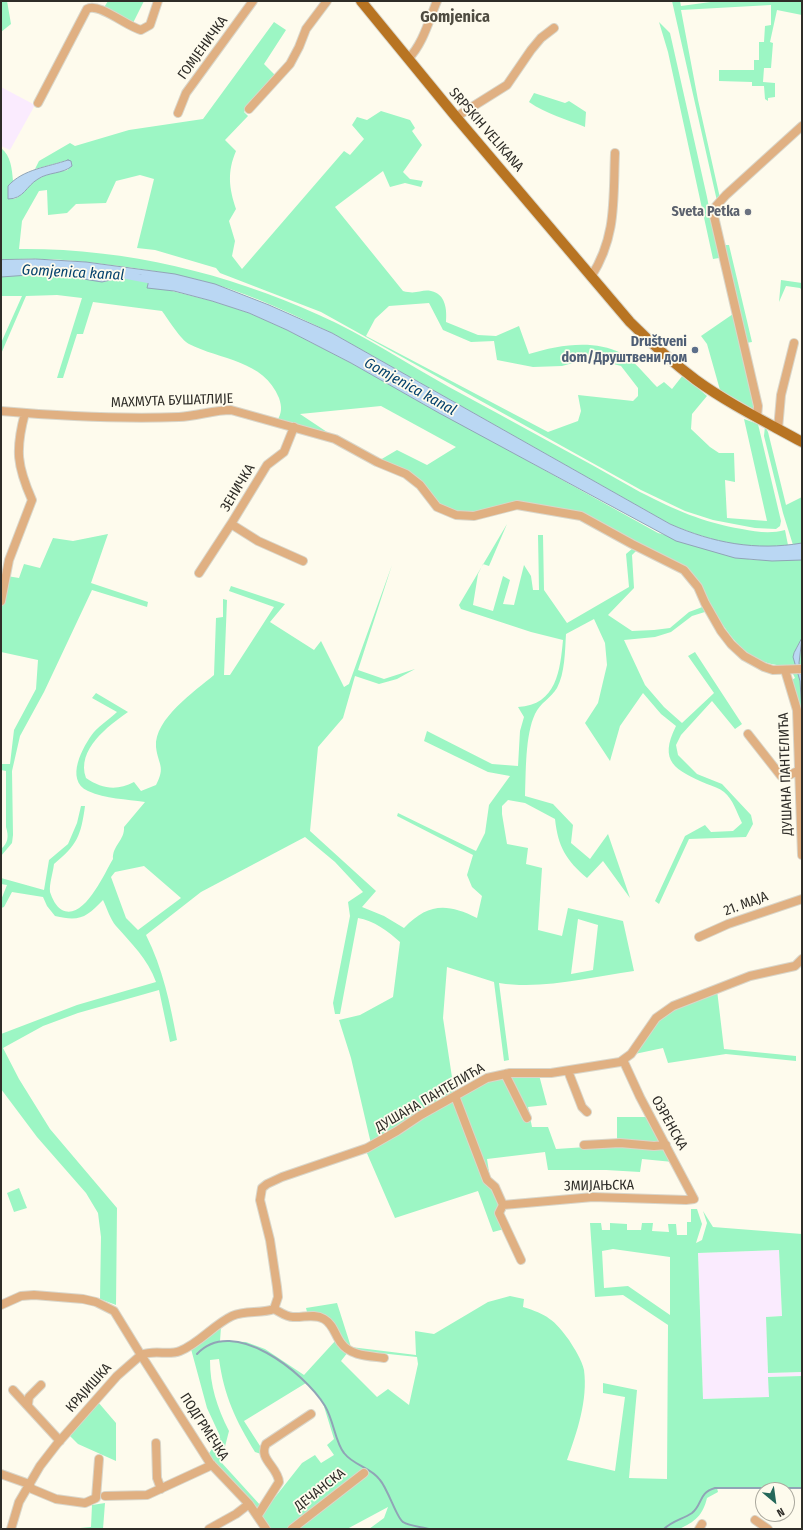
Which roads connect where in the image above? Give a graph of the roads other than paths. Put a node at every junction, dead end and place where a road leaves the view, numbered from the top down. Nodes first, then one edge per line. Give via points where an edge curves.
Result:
1 (158, 1) edge
2 (253, 1) edge
3 (327, 1) edge
4 (361, 1) edge
5 (437, 1) edge
6 (554, 28) dead end
7 (408, 59) junction
8 (38, 103) dead end
9 (249, 109) dead end
10 (178, 113) dead end
11 (456, 117) junction
12 (802, 126) edge
13 (615, 154) dead end
14 (591, 277) junction
15 (794, 342) dead end
16 (1, 411) edge
17 (25, 413) junction
18 (757, 417) junction
19 (294, 427) junction
20 (778, 429) junction
21 (802, 442) edge
22 (232, 524) junction
23 (303, 561) dead end
24 (199, 572) dead end
25 (1, 601) edge
26 (802, 669) edge
27 (788, 670) junction
28 (748, 734) dead end
29 (798, 772) junction
30 (802, 855) edge
31 (802, 898) edge
32 (699, 937) dead end
33 (802, 959) edge
34 (623, 1060) junction
35 (568, 1070) junction
36 (505, 1074) junction
37 (454, 1096) junction
38 (587, 1112) dead end
39 (528, 1118) dead end
40 (666, 1144) junction
41 (584, 1145) dead end
42 (694, 1199) joint
43 (504, 1205) junction
44 (520, 1260) dead end
45 (1, 1305) edge
46 (274, 1309) junction
47 (141, 1355) junction
48 (384, 1358) dead end
49 (41, 1385) dead end
50 (13, 1390) dead end
51 (28, 1404) junction
52 (312, 1414) dead end
53 (60, 1441) junction
54 (156, 1443) dead end
55 (99, 1459) dead end
56 (212, 1465) junction
57 (364, 1473) dead end
58 (1, 1474) edge
59 (29, 1484) junction
60 (161, 1488) junction
61 (105, 1496) dead end
62 (249, 1504) junction
63 (258, 1515) junction
64 (758, 1522) edge
65 (11, 1529) edge
66 (209, 1529) edge
67 (266, 1529) edge
68 (292, 1529) edge
69 (768, 1529) edge

1 - 8 street via 150,25 141,30 97,8 87,10
2 - 10 street, ГОМЈЕНИЧКА via 186,93
3 - 9 street via 306,29 290,64
4 - 7 main road, SRPSKIH VELIKANA
5 - 7 street via 421,41
6 - 11 street via 531,50 507,85
7 - 11 main road, SRPSKIH VELIKANA
11 - 14 main road, SRPSKIH VELIKANA
12 - 18 street via 726,194 713,212 758,406
13 - 14 street via 613,211 609,239 602,260
14 - 18 main road, SRPSKIH VELIKANA via 630,322 668,358 698,381
15 - 20 street via 781,395
16 - 17 street, МАХМУТА БУШАТЛИЈЕ
17 - 19 street, МАХМУТА БУШАТЛИЈЕ via 180,417 231,410
17 - 25 street via 18,452 20,469 32,500 9,560
18 - 20 main road, SRPSKIH VELIKANA
19 - 22 street, ЗЕНИЧКА via 284,452 267,465
19 - 27 street, МАХМУТА БУШАТЛИЈЕ via 335,439 377,462 406,474 420,485 437,507 456,515 474,516 516,505 571,513 589,519 684,570 698,587 713,617 731,644 756,664 773,670
20 - 21 main road, SRPSKIH VELIKANA
22 - 23 street, ЗЕНИЧКА via 258,541
22 - 24 street, ЗЕНИЧКА
26 - 27 street, МАХМУТА БУШАТЛИЈЕ
27 - 29 street, ДУШАНА ПАНТЕЛИЋА via 798,710
28 - 29 street via 781,776
29 - 30 street, ДУШАНА ПАНТЕЛИЋА
31 - 32 street, 21. МАЈА
33 - 34 street via 796,966 750,976 673,1006 656,1018 631,1054
34 - 35 street, ДУШАНА ПАНТЕЛИЋА
34 - 40 street, ОЗРЕНСКА
35 - 36 street, ДУШАНА ПАНТЕЛИЋА
35 - 38 street via 582,1107
36 - 37 street, ДУШАНА ПАНТЕЛИЋА via 487,1078
36 - 39 street
37 - 43 street via 487,1180 495,1186
37 - 46 street, ДУШАНА ПАНТЕЛИЋА via 367,1148 282,1177 262,1188 260,1200 270,1240 278,1297
40 - 41 street
40 - 42 street, ОЗРЕНСКА
42 - 43 street, ЗМИЈАЊСКА via 593,1197
43 - 44 street via 499,1213
45 - 47 street via 21,1296 34,1295 96,1302 114,1311
46 - 47 street via 264,1313 252,1312 222,1321 198,1342 180,1351 151,1351
46 - 48 street via 292,1318 323,1318 347,1349 357,1354
47 - 53 street, КРАЈИШКА via 117,1376
47 - 56 street, ПОДГРМЕЧКА
49 - 51 street via 29,1397
50 - 51 street
51 - 53 street
52 - 63 street via 266,1444 264,1457 279,1476 279,1482
53 - 59 street, КРАЈИШКА
54 - 60 street via 157,1478
55 - 59 street via 96,1498 85,1503 56,1499 32,1489
56 - 60 street
56 - 62 street, ПОДГРМЕЧКА
57 - 68 street, ДЕЧАНСКА
58 - 59 street
59 - 65 street, КРАЈИШКА via 19,1502
60 - 61 street via 147,1495
62 - 63 street, ПОДГРМЕЧКА
62 - 66 street
63 - 67 street, ПОДГРМЕЧКА
64 - 69 street

